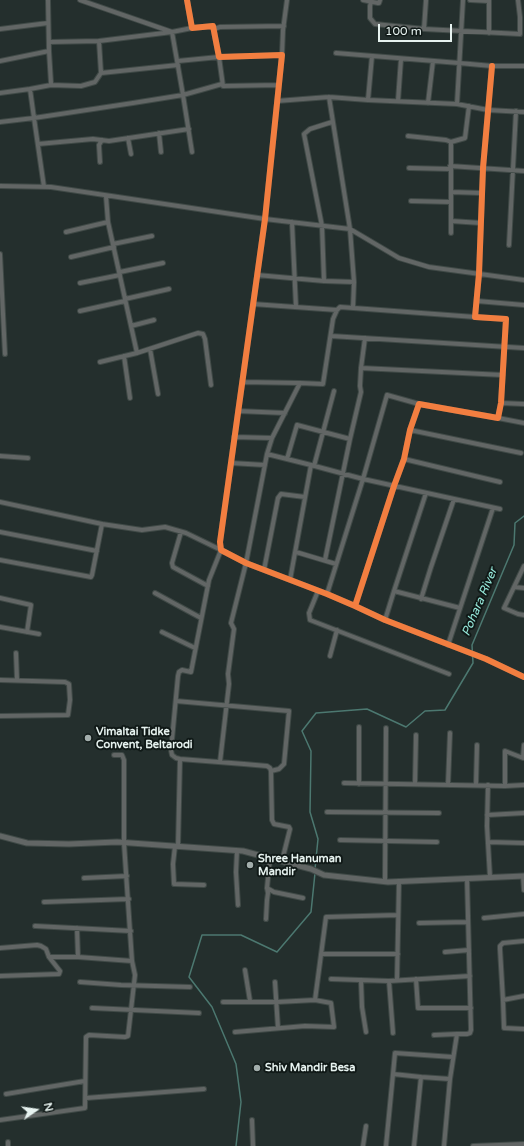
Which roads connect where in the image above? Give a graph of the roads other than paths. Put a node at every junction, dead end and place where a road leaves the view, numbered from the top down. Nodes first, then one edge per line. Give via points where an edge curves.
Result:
1 (48, 0) edge
2 (80, 0) edge
3 (187, 0) edge
4 (287, 0) edge
5 (363, 0) edge
6 (380, 0) edge
7 (426, 0) edge
8 (463, 0) edge
9 (470, 0) edge
10 (489, 0) edge
11 (518, 0) edge
12 (371, 2) junction
13 (48, 23) junction
14 (284, 26) junction
15 (192, 28) junction
16 (0, 29) edge
17 (214, 29) junction
18 (424, 29) junction
19 (461, 31) junction
20 (172, 32) junction
21 (489, 33) junction
22 (522, 35) edge
23 (99, 41) junction
24 (49, 42) junction
25 (49, 51) junction
26 (336, 53) dead end
27 (282, 55) junction
28 (372, 56) junction
29 (219, 57) junction
30 (401, 59) junction
31 (0, 61) edge
32 (433, 61) junction
33 (178, 63) junction
34 (459, 63) junction
35 (492, 66) junction
36 (524, 66) edge
37 (101, 73) junction
38 (222, 83) junction
39 (51, 85) junction
40 (279, 85) junction
41 (30, 89) junction
42 (0, 93) edge
43 (183, 95) junction
44 (329, 97) junction
45 (368, 100) junction
46 (277, 101) junction
47 (398, 101) junction
48 (428, 103) junction
49 (457, 104) junction
50 (469, 106) junction
51 (488, 110) junction
52 (516, 111) junction
53 (524, 112) edge
54 (34, 118) junction
55 (0, 122) edge
56 (332, 122) junction
57 (189, 129) junction
58 (159, 133) junction
59 (408, 136) dead end
60 (128, 138) junction
61 (102, 140) junction
62 (451, 142) junction
63 (38, 144) junction
64 (161, 152) dead end
65 (192, 152) dead end
66 (131, 154) dead end
67 (100, 162) dead end
68 (450, 167) junction
69 (409, 168) dead end
70 (483, 168) junction
71 (512, 170) junction
72 (524, 171) edge
73 (0, 186) edge
74 (44, 187) junction
75 (451, 192) junction
76 (482, 193) junction
77 (106, 196) junction
78 (411, 201) dead end
79 (451, 202) junction
80 (265, 219) junction
81 (451, 221) junction
82 (108, 222) junction
83 (292, 222) junction
84 (481, 223) junction
85 (322, 226) junction
86 (350, 229) junction
87 (66, 232) dead end
88 (451, 233) dead end
89 (152, 236) dead end
90 (113, 246) junction
91 (509, 246) dead end
92 (0, 254) edge
93 (71, 257) dead end
94 (163, 263) dead end
95 (0, 269) edge
96 (120, 273) junction
97 (479, 274) junction
98 (257, 275) junction
99 (294, 278) junction
100 (324, 280) junction
101 (524, 280) edge
102 (354, 282) junction
103 (80, 283) dead end
104 (169, 289) dead end
105 (1, 297) edge
106 (125, 300) junction
107 (477, 301) junction
108 (253, 304) junction
109 (524, 305) edge
110 (296, 307) junction
111 (353, 308) junction
112 (337, 310) junction
113 (80, 311) dead end
114 (475, 317) junction
115 (154, 320) dead end
116 (2, 325) edge
117 (131, 326) junction
118 (331, 336) junction
119 (365, 338) junction
120 (504, 346) junction
121 (524, 348) edge
122 (150, 349) junction
123 (137, 353) junction
124 (5, 354) dead end
125 (124, 356) junction
126 (100, 362) dead end
127 (361, 368) junction
128 (503, 375) junction
129 (242, 382) junction
130 (300, 383) junction
131 (211, 385) dead end
132 (334, 391) dead end
133 (158, 394) dead end
134 (130, 398) dead end
135 (501, 403) junction
136 (418, 404) junction
137 (524, 404) edge
138 (238, 411) junction
139 (285, 413) junction
140 (498, 418) junction
141 (524, 423) edge
142 (410, 430) junction
143 (322, 432) junction
144 (234, 438) junction
145 (272, 438) junction
146 (350, 439) junction
147 (521, 453) dead end
148 (267, 454) junction
149 (0, 456) edge
150 (28, 458) dead end
151 (286, 459) junction
152 (404, 459) junction
153 (230, 464) junction
154 (265, 465) junction
155 (313, 465) junction
156 (342, 473) junction
157 (363, 479) junction
158 (500, 482) dead end
159 (394, 486) junction
160 (426, 493) junction
161 (305, 497) junction
162 (454, 499) junction
163 (0, 502) edge
164 (493, 508) junction
165 (500, 509) dead end
166 (102, 524) junction
167 (0, 532) edge
168 (181, 532) junction
169 (221, 550) junction
170 (97, 551) junction
171 (296, 552) junction
172 (0, 560) edge
173 (325, 560) junction
174 (246, 563) junction
175 (336, 564) junction
176 (524, 566) edge
177 (264, 570) junction
178 (290, 580) junction
179 (208, 586) junction
180 (514, 587) junction
181 (524, 588) edge
182 (318, 590) junction
183 (394, 591) junction
184 (156, 593) dead end
185 (327, 594) junction
186 (0, 598) edge
187 (422, 599) junction
188 (355, 606) junction
189 (460, 608) junction
190 (524, 615) edge
191 (201, 618) junction
192 (385, 620) junction
193 (0, 627) edge
194 (337, 630) junction
195 (27, 632) junction
196 (162, 632) dead end
197 (39, 634) dead end
198 (448, 645) junction
199 (195, 648) junction
200 (16, 653) dead end
201 (330, 656) dead end
202 (449, 674) dead end
203 (524, 677) edge
204 (0, 680) edge
205 (17, 680) junction
206 (176, 701) junction
207 (226, 706) junction
208 (0, 716) edge
209 (359, 727) dead end
210 (386, 728) dead end
211 (450, 733) dead end
212 (416, 735) dead end
213 (477, 745) dead end
214 (524, 745) edge
215 (114, 755) dead end
216 (180, 759) junction
217 (220, 762) junction
218 (271, 772) junction
219 (344, 783) dead end
220 (360, 784) junction
221 (385, 784) junction
222 (415, 784) junction
223 (448, 785) junction
224 (476, 785) junction
225 (488, 785) junction
226 (524, 785) edge
227 (505, 786) junction
228 (327, 812) dead end
229 (385, 812) junction
230 (524, 812) edge
231 (439, 813) dead end
232 (487, 815) junction
233 (0, 836) edge
234 (340, 840) dead end
235 (385, 841) junction
236 (437, 842) dead end
237 (488, 842) junction
238 (124, 843) junction
239 (524, 843) edge
240 (176, 846) junction
241 (237, 851) junction
242 (270, 858) junction
243 (282, 861) junction
244 (127, 876) junction
245 (523, 876) edge
246 (490, 877) junction
247 (84, 878) dead end
248 (467, 878) junction
249 (385, 881) junction
250 (399, 881) junction
251 (204, 885) dead end
252 (267, 888) junction
253 (524, 890) edge
254 (303, 898) dead end
255 (129, 899) junction
256 (44, 902) dead end
257 (238, 906) dead end
258 (524, 914) edge
259 (398, 915) junction
260 (484, 918) dead end
261 (266, 919) dead end
262 (468, 922) junction
263 (419, 923) dead end
264 (35, 926) dead end
265 (77, 928) junction
266 (131, 931) junction
267 (524, 940) edge
268 (0, 948) edge
269 (469, 950) junction
270 (445, 952) dead end
271 (321, 954) junction
272 (398, 954) junction
273 (49, 957) junction
274 (78, 957) junction
275 (132, 961) junction
276 (245, 970) dead end
277 (0, 976) edge
278 (470, 976) junction
279 (416, 979) junction
280 (331, 980) dead end
281 (361, 980) junction
282 (388, 980) junction
283 (397, 980) junction
284 (80, 982) dead end
285 (275, 982) dead end
286 (134, 985) junction
287 (190, 987) dead end
288 (524, 996) edge
289 (316, 1000) junction
290 (504, 1000) junction
291 (250, 1001) junction
292 (223, 1002) dead end
293 (277, 1002) junction
294 (92, 1008) dead end
295 (471, 1008) junction
296 (132, 1010) junction
297 (199, 1013) dead end
298 (278, 1028) junction
299 (524, 1029) edge
300 (236, 1032) dead end
301 (366, 1032) dead end
302 (393, 1033) dead end
303 (457, 1034) junction
304 (434, 1035) dead end
305 (453, 1057) junction
306 (393, 1074) junction
307 (421, 1077) junction
308 (450, 1079) junction
309 (86, 1081) junction
310 (204, 1089) dead end
311 (6, 1094) dead end
312 (86, 1098) junction
313 (0, 1120) edge
314 (252, 1120) dead end
315 (366, 1126) dead end
316 (524, 1144) edge
317 (253, 1146) edge
318 (363, 1146) edge
319 (386, 1146) edge
320 (414, 1146) edge
321 (444, 1146) edge
322 (473, 1146) edge
323 (480, 1146) edge

1 - 13 street
2 - 20 street
3 - 15 street
4 - 14 street
5 - 12 street
6 - 12 street via 379,3
7 - 18 street
8 - 19 street
9 - 10 street
10 - 21 street
11 - 22 street
12 - 18 street via 370,18 375,24
13 - 16 street
13 - 24 street
14 - 17 street
14 - 27 street
15 - 17 street via 213,26
15 - 20 street
17 - 29 street
18 - 19 street
19 - 21 street
19 - 34 street
20 - 23 street
20 - 33 street
21 - 22 street
23 - 24 street
23 - 37 street
24 - 25 street
25 - 31 street
25 - 39 street
26 - 28 street
27 - 29 street
27 - 40 street
28 - 30 street
28 - 45 street
29 - 33 street
29 - 38 street
30 - 32 street
30 - 47 street
32 - 34 street
32 - 48 street
33 - 37 street
33 - 43 street
34 - 35 street
34 - 49 street
35 - 36 street
35 - 51 street
37 - 39 street via 95,82 81,86
38 - 40 street via 223,86
38 - 43 street
39 - 41 street
40 - 46 street
41 - 42 street
41 - 54 street
43 - 54 street
43 - 57 street
44 - 45 street
44 - 46 street
44 - 56 street
45 - 47 street
46 - 80 street
47 - 48 street
48 - 49 street
49 - 50 street
50 - 51 street
50 - 62 street via 465,138
51 - 52 street
51 - 70 street
52 - 53 street
52 - 71 street
54 - 55 street
54 - 63 street
56 - 85 street via 310,129 304,134
56 - 86 street
57 - 58 street
57 - 65 street
58 - 60 street
58 - 64 street
59 - 62 street
60 - 61 street
60 - 66 street
61 - 63 street
61 - 67 street via 99,145
62 - 68 street
63 - 74 street
68 - 69 street
68 - 70 street
68 - 75 street
70 - 71 street
70 - 76 street
71 - 72 street
71 - 91 street
73 - 74 street
74 - 77 street
75 - 76 street
75 - 79 street
76 - 84 street
77 - 80 street
77 - 82 street
78 - 79 street
79 - 81 street
80 - 83 street
80 - 98 street
81 - 84 street
81 - 88 street
82 - 87 street
82 - 90 street
83 - 85 street
83 - 99 street
84 - 97 street
85 - 86 street
85 - 100 street
86 - 97 street via 399,258 429,267
86 - 102 street
89 - 90 street
90 - 93 street
90 - 96 street
92 - 95 street
94 - 96 street
95 - 105 street
96 - 103 street
96 - 106 street
97 - 101 street
97 - 107 street
98 - 99 street
98 - 108 street
99 - 100 street
99 - 110 street
100 - 102 street
102 - 111 street
104 - 106 street
105 - 116 street
106 - 113 street
106 - 117 street
107 - 109 street
107 - 114 street
108 - 110 street
108 - 129 street
110 - 112 street
111 - 112 street
111 - 114 street
112 - 118 street
114 - 120 street via 506,319
115 - 117 street
116 - 124 street
117 - 123 street
118 - 119 street
118 - 130 street via 323,384
119 - 120 street
119 - 127 street
120 - 121 street
120 - 128 street
122 - 123 street
122 - 131 street via 198,333 203,334
122 - 133 street
123 - 125 street
125 - 126 street
125 - 134 street
127 - 128 street
127 - 146 street via 361,392
128 - 135 street
129 - 130 street
129 - 138 street
130 - 139 street
132 - 143 street
135 - 137 street
135 - 140 street
136 - 140 street
136 - 142 street
136 - 157 street via 387,395
138 - 139 street
138 - 144 street
139 - 145 street
140 - 141 street
142 - 147 street
142 - 152 street
143 - 146 street
143 - 151 street via 297,425
143 - 155 street
144 - 145 street
144 - 153 street
145 - 148 street
146 - 156 street
148 - 151 street
148 - 154 street
149 - 150 street
151 - 155 street
152 - 158 street
152 - 159 street
153 - 154 street
153 - 169 street
154 - 174 street
155 - 156 street
155 - 161 street
156 - 157 street
156 - 173 street
157 - 159 street
157 - 175 street
159 - 160 street
159 - 188 street
160 - 162 street
160 - 183 street
161 - 171 street
161 - 177 street via 281,494 278,498
162 - 164 street
162 - 187 street
163 - 166 street
164 - 165 street
164 - 189 street
166 - 168 street via 142,530 165,527
166 - 170 street
167 - 170 street
168 - 169 street
168 - 179 street via 173,567
169 - 174 street
169 - 179 street
170 - 172 street via 92,575 88,578
171 - 173 street
171 - 178 street
173 - 175 street
174 - 177 street
174 - 207 street via 231,623 234,629
175 - 185 street
176 - 180 street
177 - 178 street
178 - 182 street
179 - 191 street
180 - 181 street
180 - 190 street via 504,608
182 - 185 street
182 - 194 street via 309,614 310,620
183 - 187 street
183 - 192 street
184 - 191 street
185 - 188 street
186 - 195 street via 31,605
187 - 189 street
188 - 192 street
189 - 198 street
191 - 199 street
192 - 198 street
193 - 195 street
194 - 201 street
194 - 202 street
195 - 197 street
196 - 199 street
198 - 203 street via 461,648
199 - 206 street via 191,672 179,672
200 - 205 street
204 - 205 street
205 - 208 street via 69,684 68,715
206 - 207 street
206 - 216 street via 171,750 172,755
207 - 217 street
207 - 218 street via 289,711 284,764
209 - 220 street
210 - 221 street
211 - 223 street
212 - 222 street
213 - 224 street
214 - 227 street via 523,758 505,751
215 - 238 street via 122,755 124,760
216 - 217 street
216 - 240 street
217 - 218 street via 267,766
218 - 243 street via 272,820 274,824 290,829
219 - 220 street
220 - 221 street
221 - 222 street
221 - 229 street
222 - 223 street
223 - 224 street
224 - 225 street
225 - 227 street
225 - 232 street
226 - 227 street
228 - 229 street
229 - 231 street
229 - 235 street
230 - 232 street
232 - 237 street
233 - 238 street via 27,843
234 - 235 street
235 - 236 street
235 - 249 street
237 - 239 street
237 - 246 street
238 - 240 street
238 - 244 street
240 - 241 street
240 - 251 street via 173,864 174,884
241 - 242 street
241 - 257 street
242 - 243 street
242 - 252 street
243 - 249 street via 324,875
244 - 247 street
244 - 255 street
245 - 246 street
245 - 253 street
246 - 248 street
248 - 250 street
248 - 262 street
249 - 250 street
250 - 259 street
252 - 254 street
252 - 261 street
255 - 256 street
255 - 266 street
258 - 260 street
259 - 271 street via 326,917
259 - 272 street
262 - 263 street
262 - 269 street
264 - 265 street
265 - 266 street
265 - 274 street
266 - 275 street
267 - 290 street via 500,946
268 - 273 street via 37,945 46,949
269 - 270 street
269 - 278 street
271 - 272 street
271 - 289 street
272 - 283 street
273 - 274 street
273 - 277 street via 60,971 59,974
274 - 275 street
275 - 286 street
276 - 291 street
278 - 279 street
278 - 295 street
279 - 283 street
279 - 295 street via 418,1008
280 - 281 street
281 - 282 street
281 - 301 street
282 - 283 street
282 - 302 street
284 - 286 street
285 - 293 street
286 - 287 street
286 - 296 street
288 - 290 street
289 - 293 street
289 - 298 street via 330,1003 334,1027
290 - 299 street via 504,1028
291 - 292 street
291 - 293 street
293 - 298 street
294 - 296 street
295 - 303 street via 470,1033
296 - 297 street
296 - 309 street via 128,1036 86,1037
298 - 300 street
303 - 304 street
303 - 305 street
305 - 306 street via 395,1052
305 - 308 street
306 - 307 street
306 - 319 street
307 - 308 street
307 - 320 street
308 - 321 street
309 - 311 street
309 - 312 street
310 - 312 street
312 - 313 street via 85,1108
314 - 317 street
315 - 318 street
316 - 323 street
322 - 323 street

